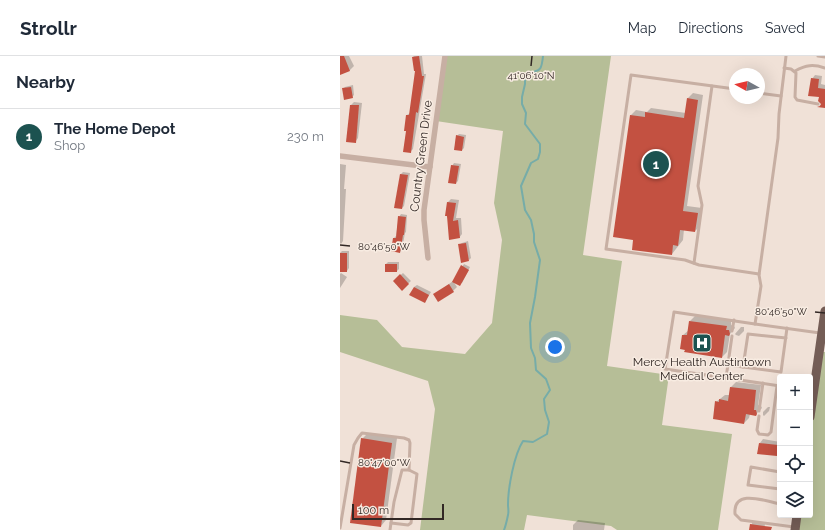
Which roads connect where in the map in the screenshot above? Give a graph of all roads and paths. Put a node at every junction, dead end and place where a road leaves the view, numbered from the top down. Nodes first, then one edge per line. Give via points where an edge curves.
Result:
1 (445, 56) edge
2 (786, 56) edge
3 (818, 56) edge
4 (825, 57) edge
5 (784, 68) junction
6 (825, 68) edge
7 (794, 71) junction
8 (712, 86) junction
9 (729, 89) edge
10 (765, 94) edge
11 (781, 96) junction
12 (818, 104) dead end
13 (340, 156) edge
14 (430, 167) junction
15 (428, 258) dead end
16 (694, 263) junction
17 (759, 274) junction
18 (825, 311) edge
19 (734, 320) junction
20 (755, 324) junction
21 (787, 328) junction
22 (732, 331) dead end
23 (822, 333) junction
24 (732, 336) dead end
25 (786, 338) junction
26 (728, 365) junction
27 (743, 367) junction
28 (726, 378) junction
29 (763, 384) junction
30 (813, 385) edge
31 (777, 386) edge
32 (777, 398) edge
33 (759, 411) dead end
34 (759, 416) dead end
35 (409, 470) junction
36 (777, 471) edge
37 (777, 489) edge
38 (777, 503) edge
39 (797, 518) edge
40 (391, 523) junction
41 (340, 528) edge
42 (795, 528) edge
43 (390, 530) edge

1 - 14 street, Country Green Drive
2 - 5 lane
3 - 4 lane
5 - 7 lane
5 - 11 lane
6 - 7 lane via 810,65
7 - 12 lane via 797,76 798,101
8 - 9 lane
8 - 16 lane via 698,186 702,205
8 - 16 lane via 631,75 606,249
10 - 11 lane
11 - 17 lane via 778,138
13 - 14 street
14 - 15 street, Country Green Drive via 424,220
16 - 17 lane
17 - 20 lane via 761,286
18 - 23 main road
19 - 20 lane
19 - 22 lane
19 - 28 lane via 674,312 665,369
20 - 21 lane
21 - 23 lane
21 - 25 lane
23 - 30 main road
24 - 26 lane
25 - 27 lane via 748,334
25 - 27 lane via 781,372
26 - 27 lane
26 - 28 lane
28 - 29 lane
29 - 31 lane
29 - 33 lane
32 - 34 lane via 771,432 768,435 759,434 757,430
35 - 40 lane via 402,470
35 - 40 lane via 417,474 411,523
35 - 41 lane via 408,440 362,433 354,445
36 - 37 lane via 751,467 748,485
38 - 42 lane via 740,499 736,503 735,514 741,520
39 - 42 main road
40 - 43 lane

